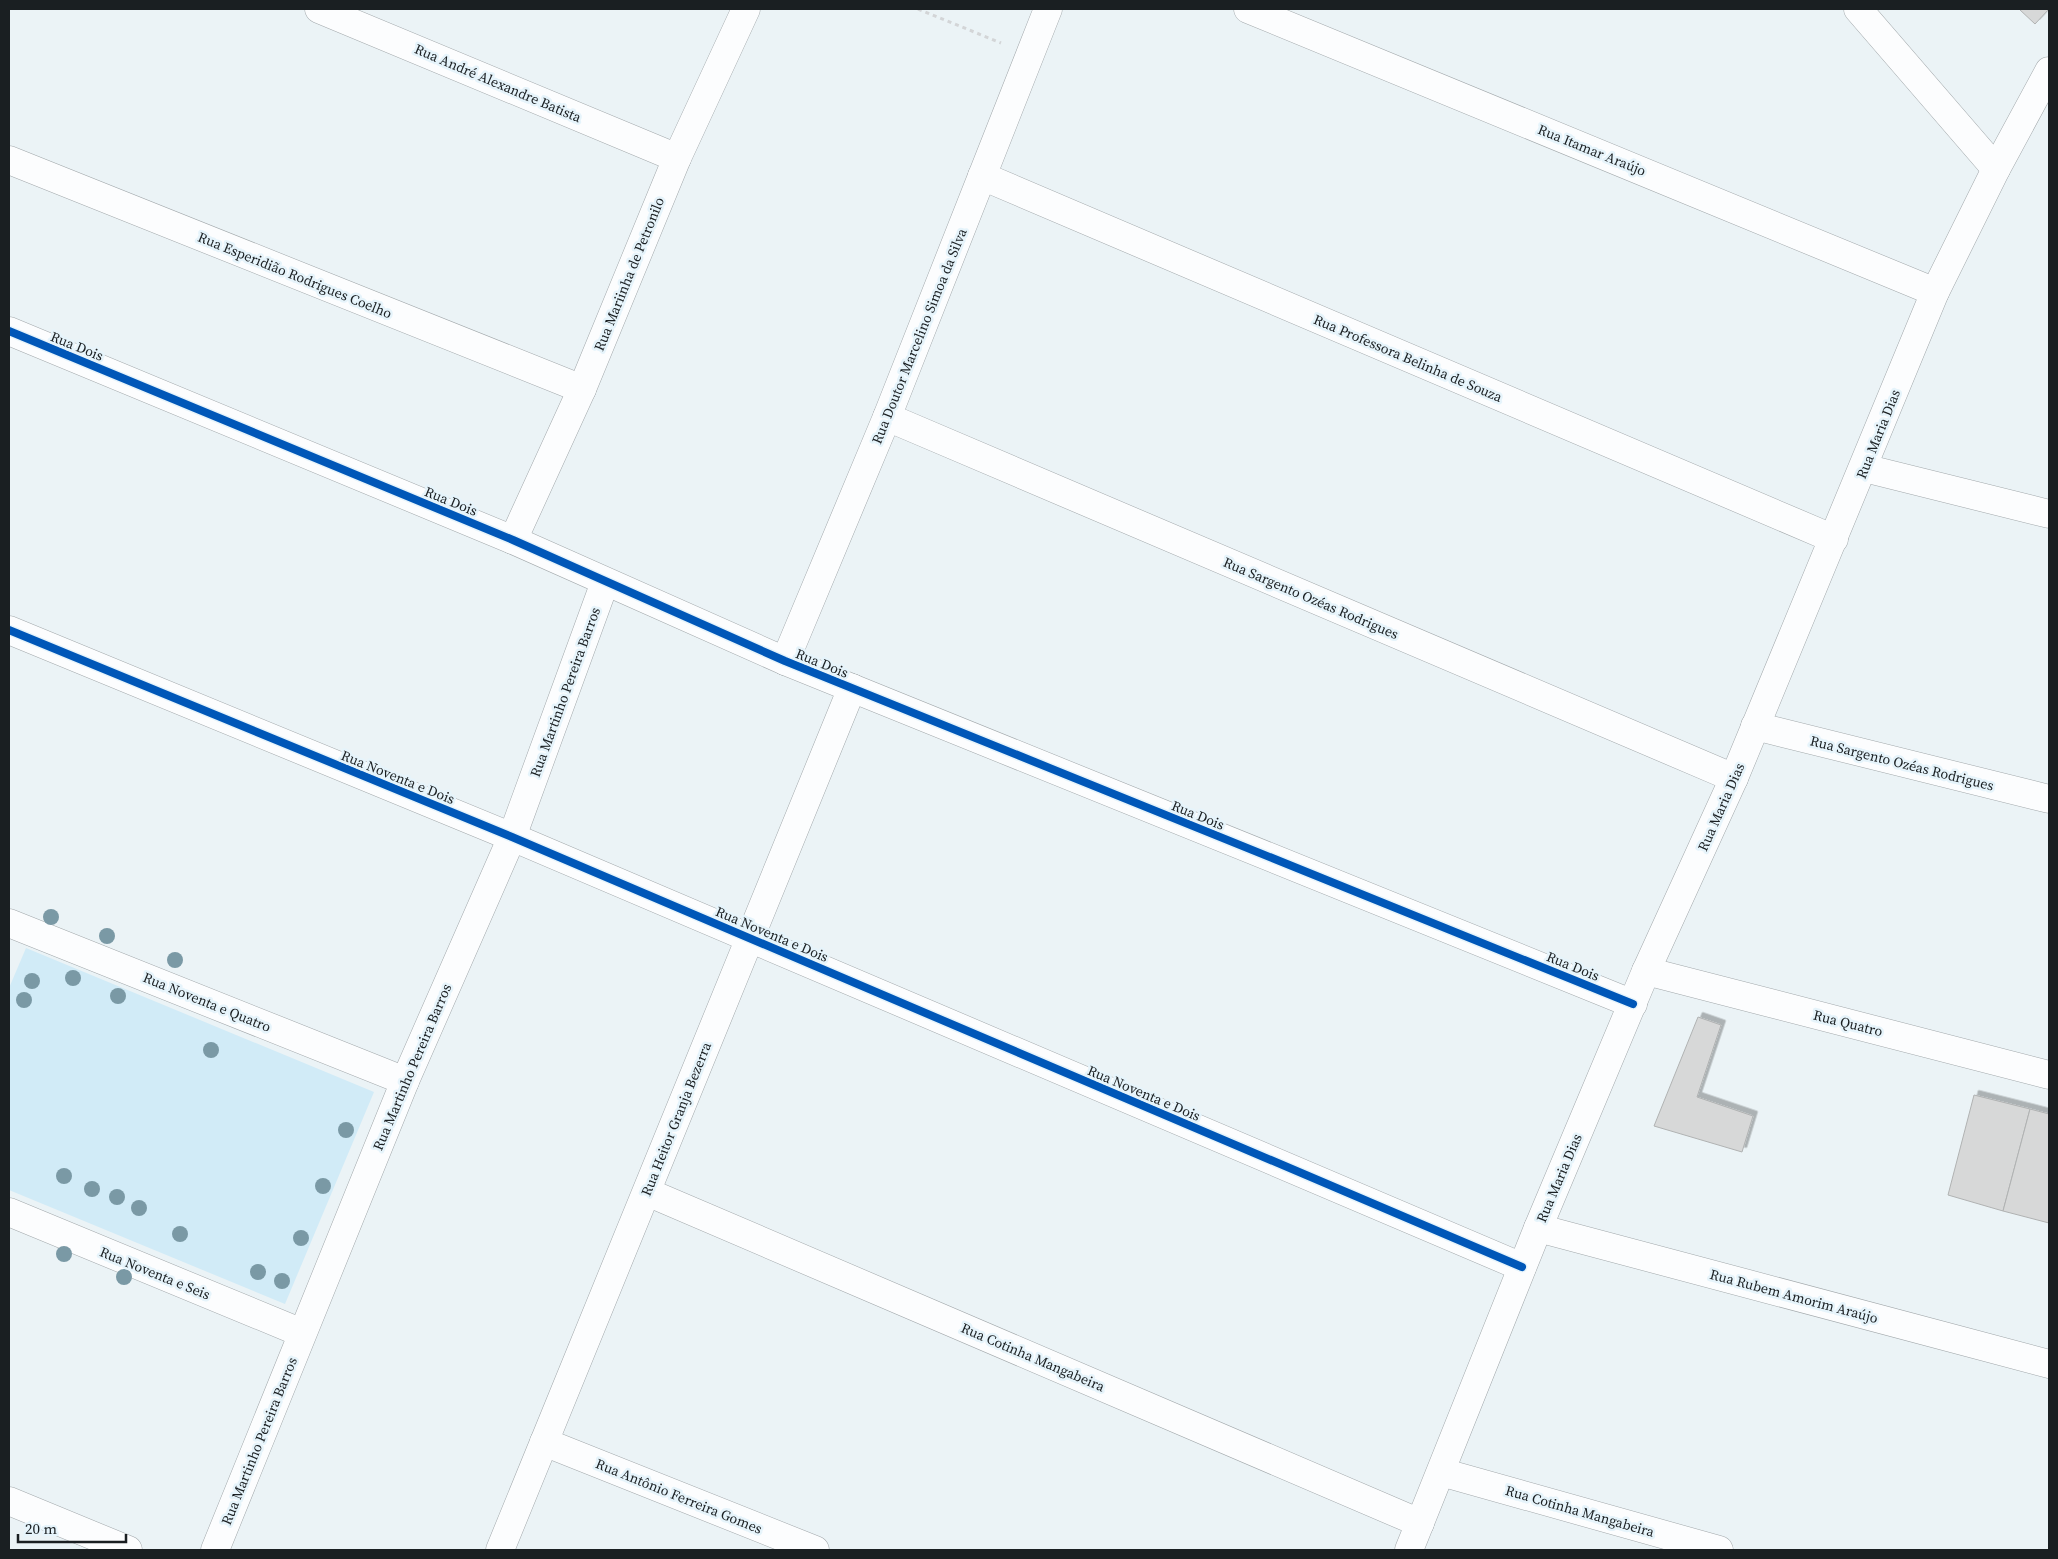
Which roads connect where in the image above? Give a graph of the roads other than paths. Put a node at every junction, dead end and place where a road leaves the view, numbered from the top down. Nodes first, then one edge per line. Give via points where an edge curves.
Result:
1 (319, 9) edge
2 (746, 9) edge
3 (1048, 9) edge
4 (1248, 9) edge
5 (1858, 9) edge
6 (2049, 71) edge
7 (677, 158) junction
8 (9, 160) edge
9 (1996, 169) junction
10 (982, 176) junction
11 (1935, 292) junction
12 (9, 331) edge
13 (582, 390) junction
14 (887, 418) junction
15 (1864, 468) junction
16 (2049, 514) edge
17 (1834, 539) junction
18 (513, 540) junction
19 (605, 582) junction
20 (9, 630) edge
21 (785, 662) junction
22 (852, 688) junction
23 (1755, 726) junction
24 (1734, 778) junction
25 (2049, 799) edge
26 (512, 837) junction
27 (9, 924) edge
28 (750, 938) junction
29 (1646, 971) junction
30 (1632, 1004) junction
31 (2049, 1075) edge
32 (405, 1081) junction
33 (647, 1192) junction
34 (9, 1212) edge
35 (1538, 1228) junction
36 (1522, 1267) junction
37 (302, 1333) junction
38 (2049, 1364) edge
39 (544, 1442) junction
40 (1441, 1472) junction
41 (9, 1501) edge
42 (1420, 1523) junction
43 (128, 1550) edge
44 (215, 1550) edge
45 (500, 1550) edge
46 (815, 1550) edge
47 (1409, 1550) edge
48 (1719, 1550) edge

1 - 7 street, Rua André Alexandre Batista
2 - 7 street, Rua Mariinha de Petronilo
3 - 10 street, Rua Doutor Marcelino Simoa da Silva
4 - 11 street, Rua Itamar Araújo
5 - 9 street
6 - 9 street, Rua Maria Dias
7 - 13 street, Rua Mariinha de Petronilo
8 - 13 street, Rua Esperidião Rodrigues Coelho
9 - 11 street, Rua Maria Dias
10 - 14 street, Rua Doutor Marcelino Simoa da Silva
10 - 17 street, Rua Professora Belinha de Souza
11 - 15 street, Rua Maria Dias
12 - 18 street, Rua Dois
13 - 18 street, Rua Mariinha de Petronilo
14 - 21 street, Rua Doutor Marcelino Simoa da Silva
14 - 24 street, Rua Sargento Ozéas Rodrigues
15 - 16 street
15 - 17 street, Rua Maria Dias
17 - 23 street, Rua Maria Dias
18 - 19 street, Rua Dois
19 - 21 street, Rua Dois
19 - 26 street, Rua Martinho Pereira Barros
20 - 26 street, Rua Noventa e Dois
21 - 22 street, Rua Dois
22 - 28 street, Rua Heitor Granja Bezerra
22 - 30 street, Rua Dois
23 - 24 street, Rua Maria Dias
23 - 25 street, Rua Sargento Ozéas Rodrigues
24 - 29 street, Rua Maria Dias
26 - 28 street, Rua Noventa e Dois
26 - 32 street, Rua Martinho Pereira Barros
27 - 32 street, Rua Noventa e Quatro
28 - 33 street, Rua Heitor Granja Bezerra
28 - 36 street, Rua Noventa e Dois
29 - 30 street, Rua Maria Dias
29 - 31 street, Rua Quatro
30 - 35 street, Rua Maria Dias
32 - 37 street, Rua Martinho Pereira Barros
33 - 39 street, Rua Heitor Granja Bezerra
33 - 42 street, Rua Cotinha Mangabeira
34 - 37 street, Rua Noventa e Seis
35 - 36 street, Rua Maria Dias
35 - 38 street, Rua Rubem Amorim Araújo
36 - 40 street, Rua Maria Dias
37 - 44 street, Rua Martinho Pereira Barros
39 - 45 street, Rua Heitor Granja Bezerra
39 - 46 street, Rua Antônio Ferreira Gomes
40 - 42 street, Rua Maria Dias
40 - 48 street, Rua Cotinha Mangabeira
41 - 43 street
42 - 47 street, Rua Maria Dias

